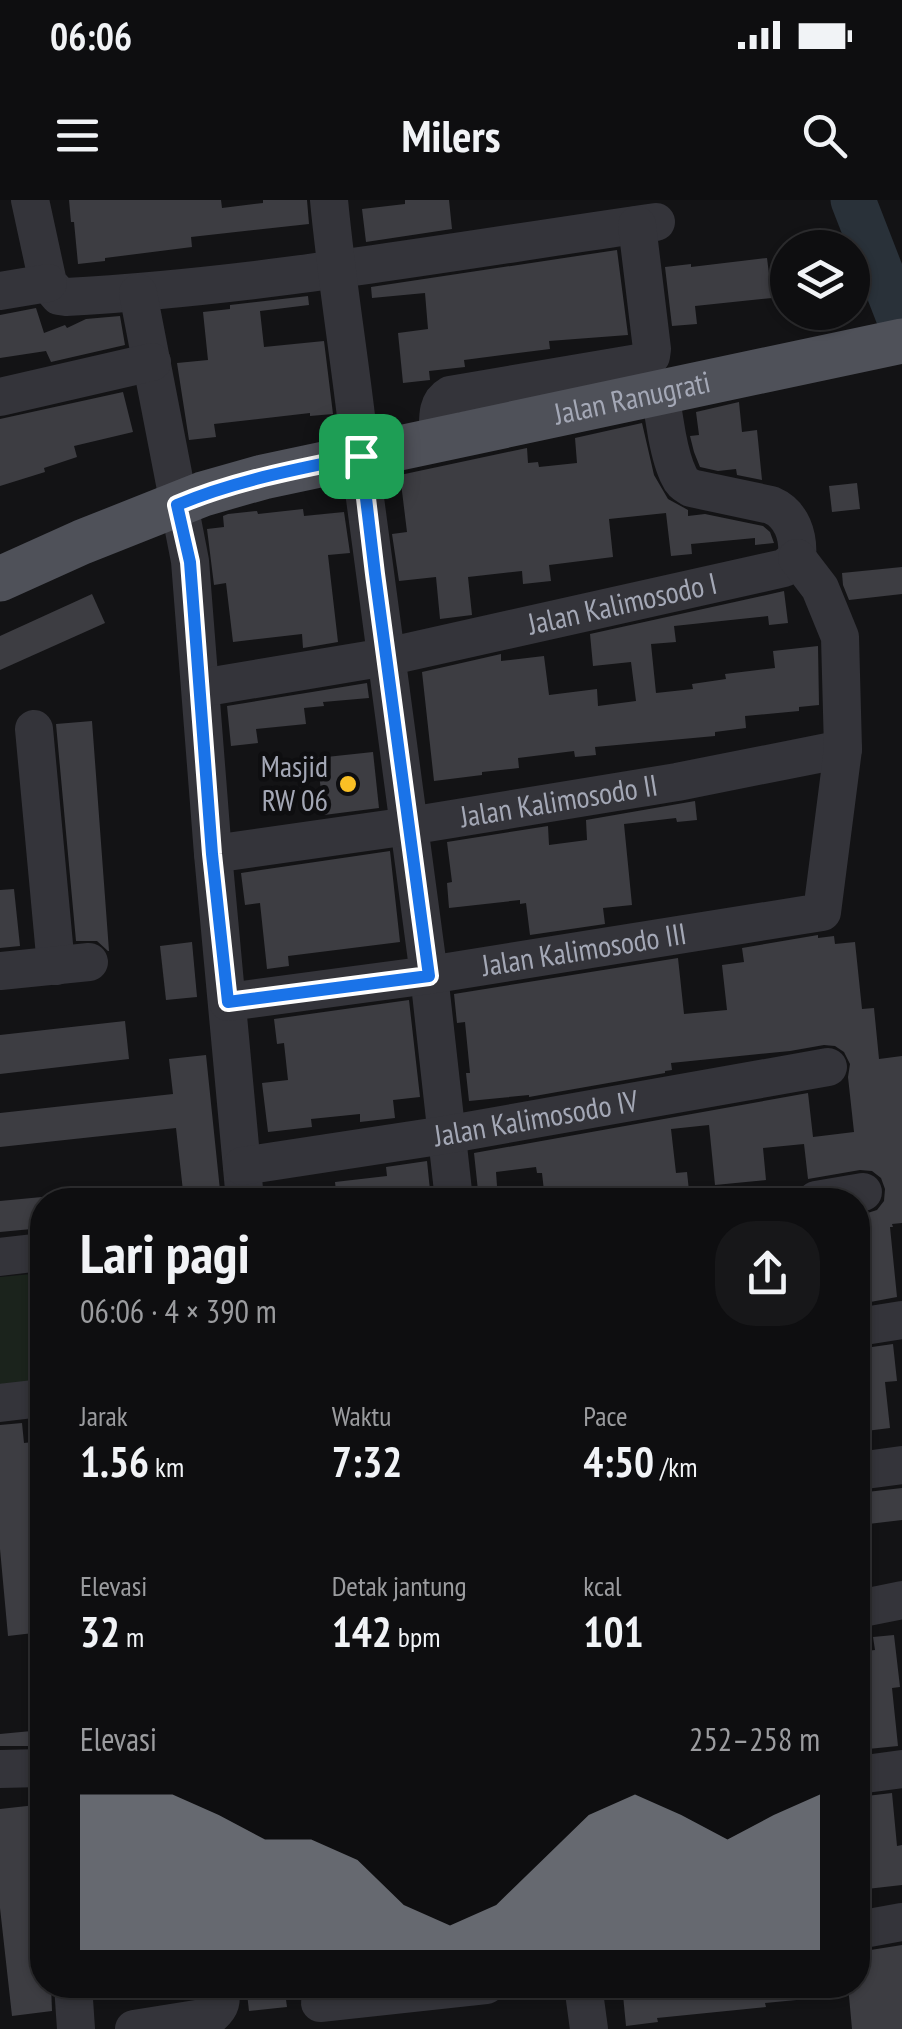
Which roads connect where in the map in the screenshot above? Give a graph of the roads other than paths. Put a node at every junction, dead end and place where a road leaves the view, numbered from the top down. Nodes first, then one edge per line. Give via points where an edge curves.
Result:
1 (30, 200) edge
2 (328, 200) edge
3 (335, 268) junction
4 (48, 283) junction
5 (0, 291) edge
6 (138, 293) junction
7 (902, 341) edge
8 (152, 362) junction
9 (660, 393) junction
10 (0, 397) edge
11 (438, 440) junction
12 (361, 456) junction
13 (177, 505) junction
14 (798, 558) junction
15 (0, 579) edge
16 (386, 657) junction
17 (200, 688) junction
18 (34, 729) dead end
19 (843, 749) junction
20 (409, 826) junction
21 (212, 854) junction
22 (0, 971) edge
23 (429, 976) junction
24 (228, 1002) junction
25 (828, 1067) dead end
26 (445, 1135) junction
27 (244, 1183) edge
28 (452, 1188) edge
29 (30, 1253) edge
30 (0, 1257) edge
31 (902, 1320) edge
32 (870, 1326) edge
33 (30, 1399) edge
34 (0, 1403) edge
35 (902, 1465) edge
36 (870, 1469) edge
37 (902, 1600) edge
38 (870, 1606) edge
39 (30, 1769) edge
40 (902, 1769) edge
41 (0, 1770) edge
42 (870, 1773) edge
43 (902, 1922) edge
44 (870, 1928) edge
45 (74, 1998) edge
46 (222, 1998) edge
47 (383, 1998) edge
48 (585, 1998) edge
49 (320, 2006) edge
50 (76, 2029) edge
51 (134, 2029) edge
52 (589, 2029) edge

1 - 4 street
2 - 3 street
3 - 6 street
3 - 11 street via 646,223 651,356 450,395 439,407
3 - 12 street
4 - 5 street
4 - 6 street via 66,297
6 - 8 street
7 - 9 main road, Jalan Ranugrati
8 - 10 street
8 - 13 street
9 - 11 main road, Jalan Ranugrati
9 - 14 street via 683,482 782,510
11 - 12 main road, Jalan Ranugrati
12 - 13 main road, Jalan Ranugrati
12 - 16 street
13 - 15 main road, Jalan Ranugrati
13 - 17 street via 190,562
14 - 16 street, Jalan Kalimosodo I via 784,568
14 - 19 street via 820,588 840,637
16 - 17 street, Jalan Kalimosodo I
16 - 20 street
17 - 21 street
18 - 22 street via 72,964
19 - 20 street, Jalan Kalimosodo II
19 - 23 street, Jalan Kalimosodo III via 822,912
20 - 21 street, Jalan Kalimosodo II
20 - 23 street
21 - 24 street
23 - 24 street, Jalan Kalimosodo III
23 - 26 street
24 - 27 street
25 - 26 street, Jalan Kalimosodo IV
26 - 27 street, Jalan Kalimosodo IV
26 - 28 street
29 - 30 street
31 - 32 street
33 - 34 street
35 - 36 street
37 - 38 street
39 - 41 street
40 - 42 street
43 - 44 street
45 - 50 street
46 - 51 street via 209,2017
47 - 49 street
48 - 52 street

